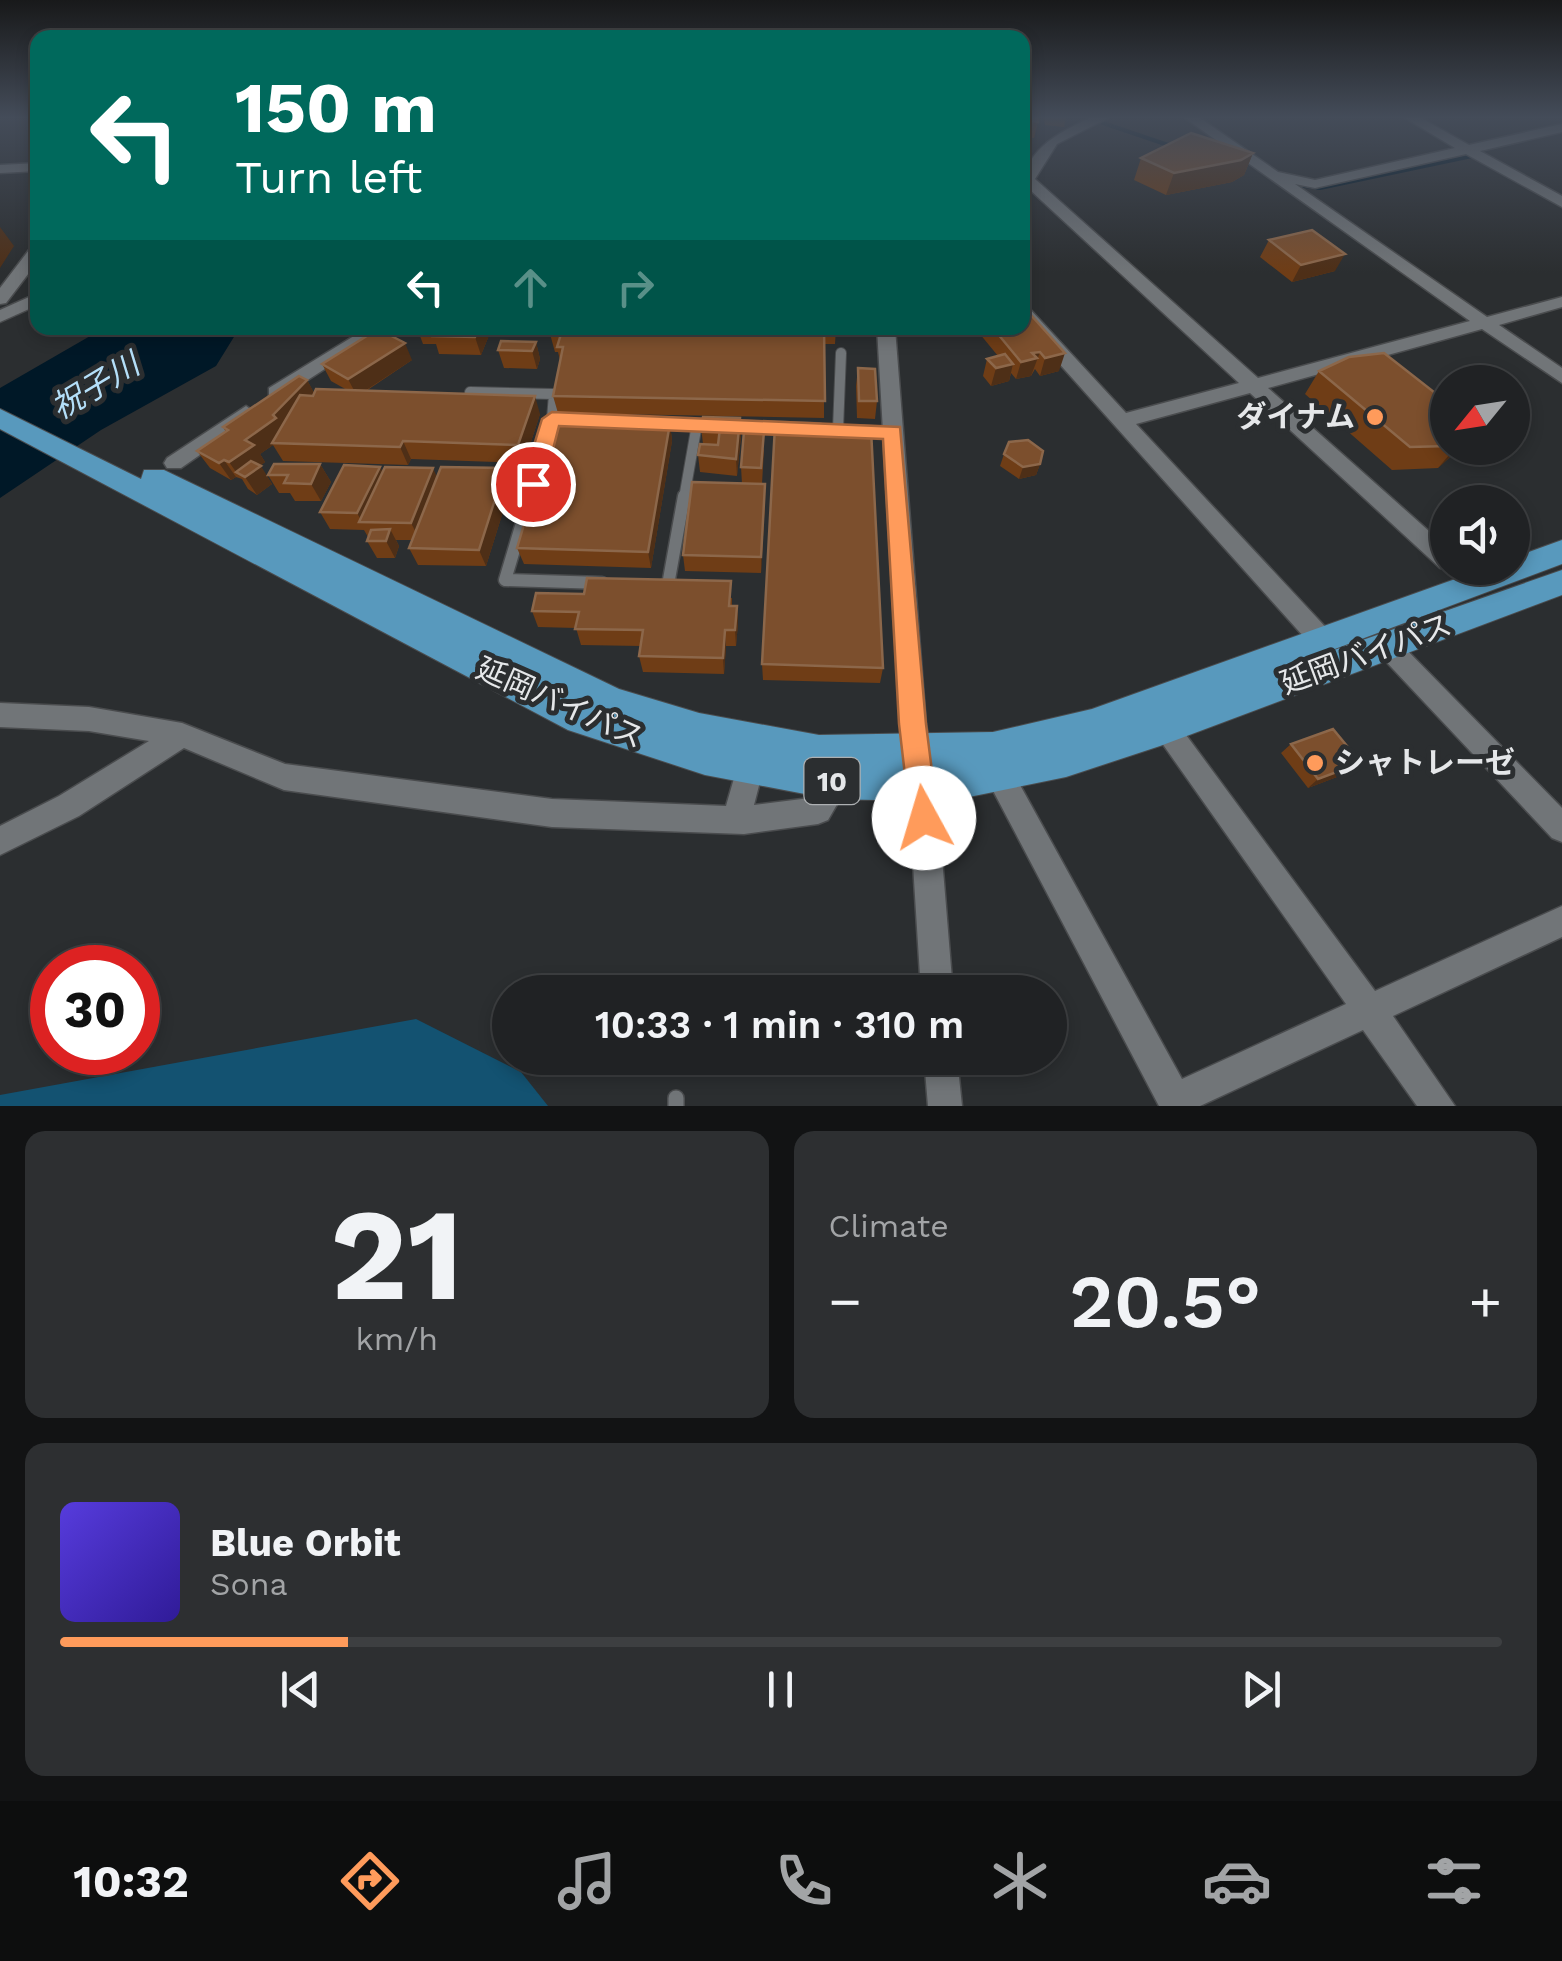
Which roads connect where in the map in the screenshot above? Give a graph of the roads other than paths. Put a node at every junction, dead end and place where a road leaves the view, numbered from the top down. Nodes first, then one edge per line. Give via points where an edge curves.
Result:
1 (1264, 170) edge
2 (1382, 170) edge
3 (1504, 170) edge
4 (1267, 172) junction
5 (1030, 188) edge
6 (1562, 202) edge
7 (30, 260) edge
8 (0, 299) edge
9 (30, 302) edge
10 (1562, 302) edge
11 (0, 317) edge
12 (1030, 319) edge
13 (1485, 324) junction
14 (368, 335) edge
15 (886, 335) edge
16 (841, 353) dead end
17 (1562, 378) edge
18 (1255, 386) junction
19 (470, 392) edge
20 (0, 397) edge
21 (0, 418) edge
22 (552, 419) junction
23 (1122, 422) junction
24 (698, 424) junction
25 (838, 429) junction
26 (893, 432) junction
27 (153, 476) junction
28 (1430, 546) edge
29 (1562, 552) edge
30 (1530, 560) edge
31 (1562, 582) edge
32 (614, 583) edge
33 (650, 584) edge
34 (668, 585) junction
35 (1443, 585) edge
36 (685, 586) edge
37 (1322, 640) junction
38 (1386, 644) junction
39 (0, 715) edge
40 (1166, 728) junction
41 (182, 735) junction
42 (919, 768) junction
43 (749, 770) junction
44 (999, 774) junction
45 (836, 782) junction
46 (737, 819) junction
47 (1562, 828) edge
48 (0, 841) edge
49 (1562, 920) edge
50 (935, 975) edge
51 (1368, 1008) junction
52 (942, 1075) edge
53 (1177, 1103) edge
54 (945, 1106) edge
55 (1438, 1106) edge

1 - 4 street
2 - 4 street via 1314,184
3 - 6 street
4 - 13 street
5 - 18 street
7 - 8 street
9 - 11 street
10 - 13 street
12 - 23 street
13 - 17 street
13 - 18 street
14 - 27 street
15 - 26 street
16 - 25 lane
18 - 23 street
18 - 28 street
19 - 22 lane via 554,394
20 - 27 highway, 延岡バイパス / 10
21 - 27 highway, 延岡バイパス / 10
22 - 24 lane
22 - 32 lane via 505,580
23 - 37 street
24 - 25 lane
24 - 34 lane
25 - 26 lane
26 - 42 street
27 - 42 highway, 延岡バイパス / 10 via 611,702 698,729
27 - 43 highway, 延岡バイパス / 10 via 580,719 674,753
29 - 30 highway, 延岡バイパス / 10
31 - 38 highway, 延岡バイパス / 10
33 - 34 lane
34 - 36 lane
35 - 37 highway, 延岡バイパス / 10
37 - 42 highway, 延岡バイパス / 10 via 1092,725
38 - 40 highway, 延岡バイパス / 10
38 - 47 street
39 - 41 street via 88,719
40 - 44 highway, 延岡バイパス / 10 via 1105,752
40 - 51 street
41 - 46 street via 284,777 350,788 552,813
41 - 48 street
42 - 44 highway, 延岡バイパス / 10
42 - 45 highway, 延岡バイパス / 10
42 - 50 street
43 - 45 highway, 延岡バイパス / 10
43 - 46 street
44 - 53 street
45 - 46 street via 818,810
49 - 51 street
51 - 53 street
51 - 55 street
52 - 54 street

